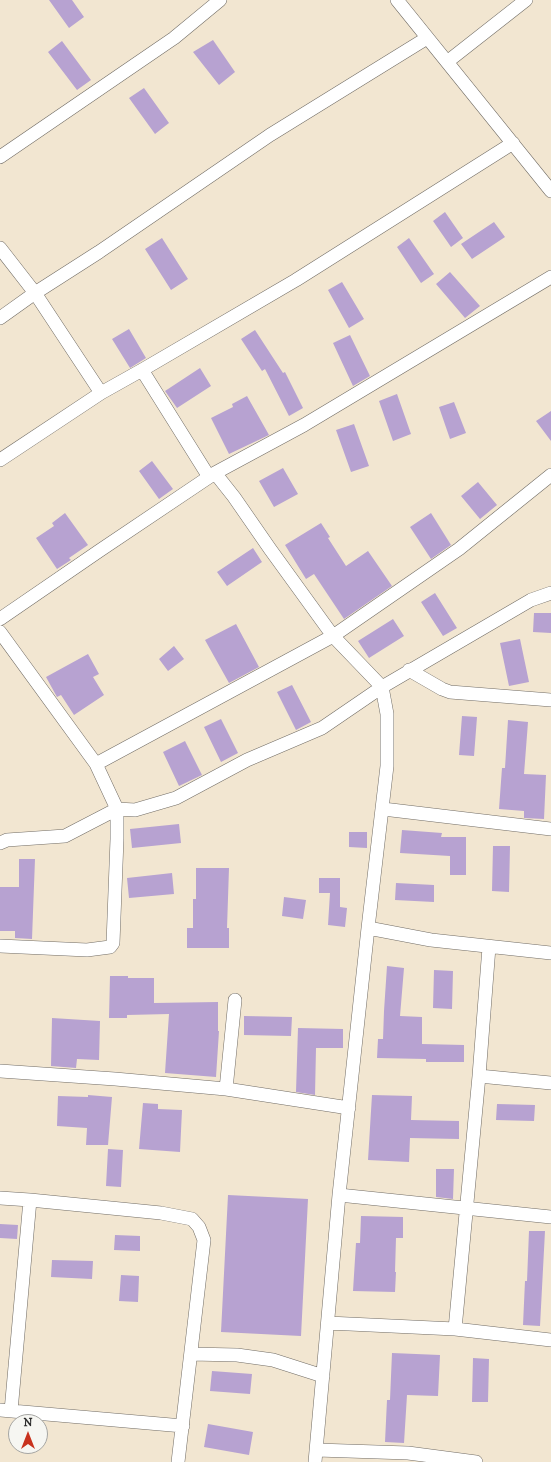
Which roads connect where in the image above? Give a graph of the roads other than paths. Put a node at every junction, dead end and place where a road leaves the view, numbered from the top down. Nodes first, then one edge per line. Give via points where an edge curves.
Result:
1 (220, 0) edge
2 (397, 0) edge
3 (526, 0) edge
4 (427, 38) junction
5 (447, 62) junction
6 (513, 143) junction
7 (0, 157) edge
8 (551, 191) edge
9 (0, 248) edge
10 (551, 277) edge
11 (36, 293) junction
12 (0, 318) edge
13 (142, 370) junction
14 (101, 393) junction
15 (0, 460) edge
16 (212, 475) junction
17 (551, 475) edge
18 (551, 593) edge
19 (0, 619) edge
20 (0, 632) edge
21 (334, 636) junction
22 (409, 670) junction
23 (382, 687) junction
24 (551, 700) edge
25 (96, 764) junction
26 (117, 809) junction
27 (383, 809) junction
28 (551, 829) edge
29 (2, 838) edge
30 (368, 928) junction
31 (0, 946) edge
32 (489, 947) junction
33 (551, 953) edge
34 (235, 1000) dead end
35 (0, 1071) edge
36 (479, 1076) junction
37 (551, 1083) edge
38 (226, 1089) junction
39 (349, 1108) junction
40 (339, 1195) junction
41 (0, 1198) edge
42 (30, 1200) junction
43 (467, 1208) junction
44 (551, 1216) edge
45 (328, 1323) junction
46 (455, 1329) junction
47 (551, 1340) edge
48 (191, 1354) junction
49 (323, 1376) junction
50 (6, 1411) edge
51 (183, 1426) junction
52 (316, 1456) edge
53 (178, 1462) edge
54 (476, 1462) edge

1 - 7 street via 174,38
2 - 4 street
3 - 5 street
4 - 5 street
4 - 11 street via 270,135
5 - 6 street
6 - 8 street
6 - 13 street via 296,280
9 - 11 street
10 - 16 street via 304,425
11 - 12 street
11 - 14 street
13 - 14 street
13 - 16 street
14 - 15 street
16 - 19 street
16 - 21 street via 234,496 270,550
17 - 21 street via 459,550
18 - 22 street via 531,600
20 - 25 street
21 - 23 street
21 - 25 street
22 - 23 street
22 - 24 street via 450,692
23 - 26 street via 322,728 248,760 176,798 135,810
23 - 27 street via 387,714 387,766
25 - 26 street
26 - 29 street via 65,836
26 - 31 street via 113,943 110,947 87,950
27 - 28 street
27 - 30 street
30 - 32 street via 431,940
30 - 39 street
32 - 33 street
32 - 36 street
34 - 38 street
35 - 38 street
36 - 37 street
36 - 43 street
38 - 39 street
39 - 40 street
40 - 43 street
40 - 45 street
41 - 42 street
42 - 48 street via 161,1213 192,1219 199,1227 204,1240
42 - 50 street
43 - 44 street
43 - 46 street
45 - 46 street
45 - 49 street
46 - 47 street
48 - 49 street via 237,1355 273,1360
48 - 51 street
49 - 52 street
50 - 51 street
51 - 53 street
52 - 54 street via 408,1453

